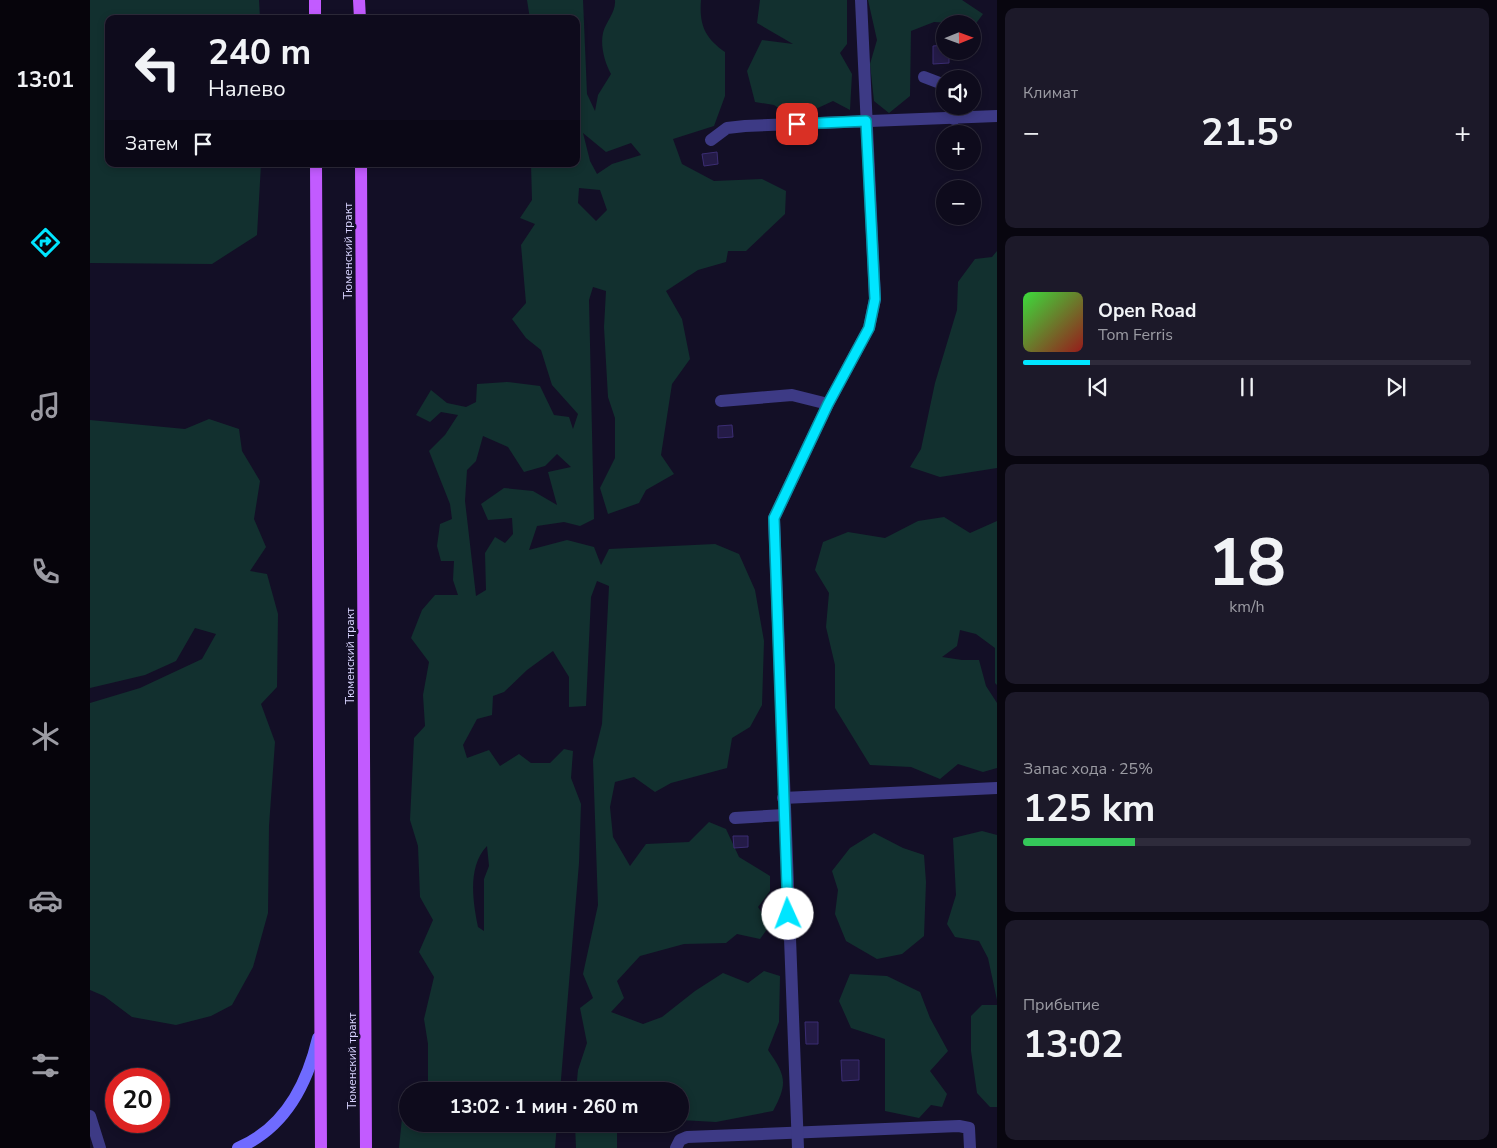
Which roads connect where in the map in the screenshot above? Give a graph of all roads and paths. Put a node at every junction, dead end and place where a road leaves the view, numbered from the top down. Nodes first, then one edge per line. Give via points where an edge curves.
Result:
1 (315, 0) edge
2 (360, 0) edge
3 (861, 0) edge
4 (315, 15) edge
5 (360, 15) edge
6 (924, 77) dead end
7 (936, 82) edge
8 (936, 115) edge
9 (981, 115) edge
10 (997, 116) edge
11 (866, 121) junction
12 (711, 140) dead end
13 (316, 167) edge
14 (361, 167) edge
15 (721, 401) dead end
16 (828, 404) junction
17 (997, 788) edge
18 (784, 798) junction
19 (784, 815) junction
20 (735, 818) dead end
21 (320, 1031) junction
22 (90, 1116) edge
23 (798, 1131) junction
24 (100, 1148) edge
25 (238, 1148) edge
26 (321, 1148) edge
27 (366, 1148) edge
28 (676, 1148) edge
29 (798, 1148) edge
30 (970, 1148) edge

1 - 4 main road
2 - 5 main road
3 - 11 lane
6 - 7 lane
8 - 11 lane
9 - 10 lane
11 - 12 lane via 727,128
11 - 16 lane via 875,299 869,328
13 - 21 main road
14 - 27 main road, Тюменский тракт
15 - 16 lane via 792,395
16 - 18 lane via 774,518
17 - 18 lane
18 - 19 lane
19 - 20 lane
19 - 23 lane
21 - 25 street via 306,1079 295,1099 268,1130
21 - 26 main road
22 - 24 lane
23 - 28 lane via 687,1137 680,1140
23 - 29 lane
23 - 30 lane via 959,1126 968,1128

